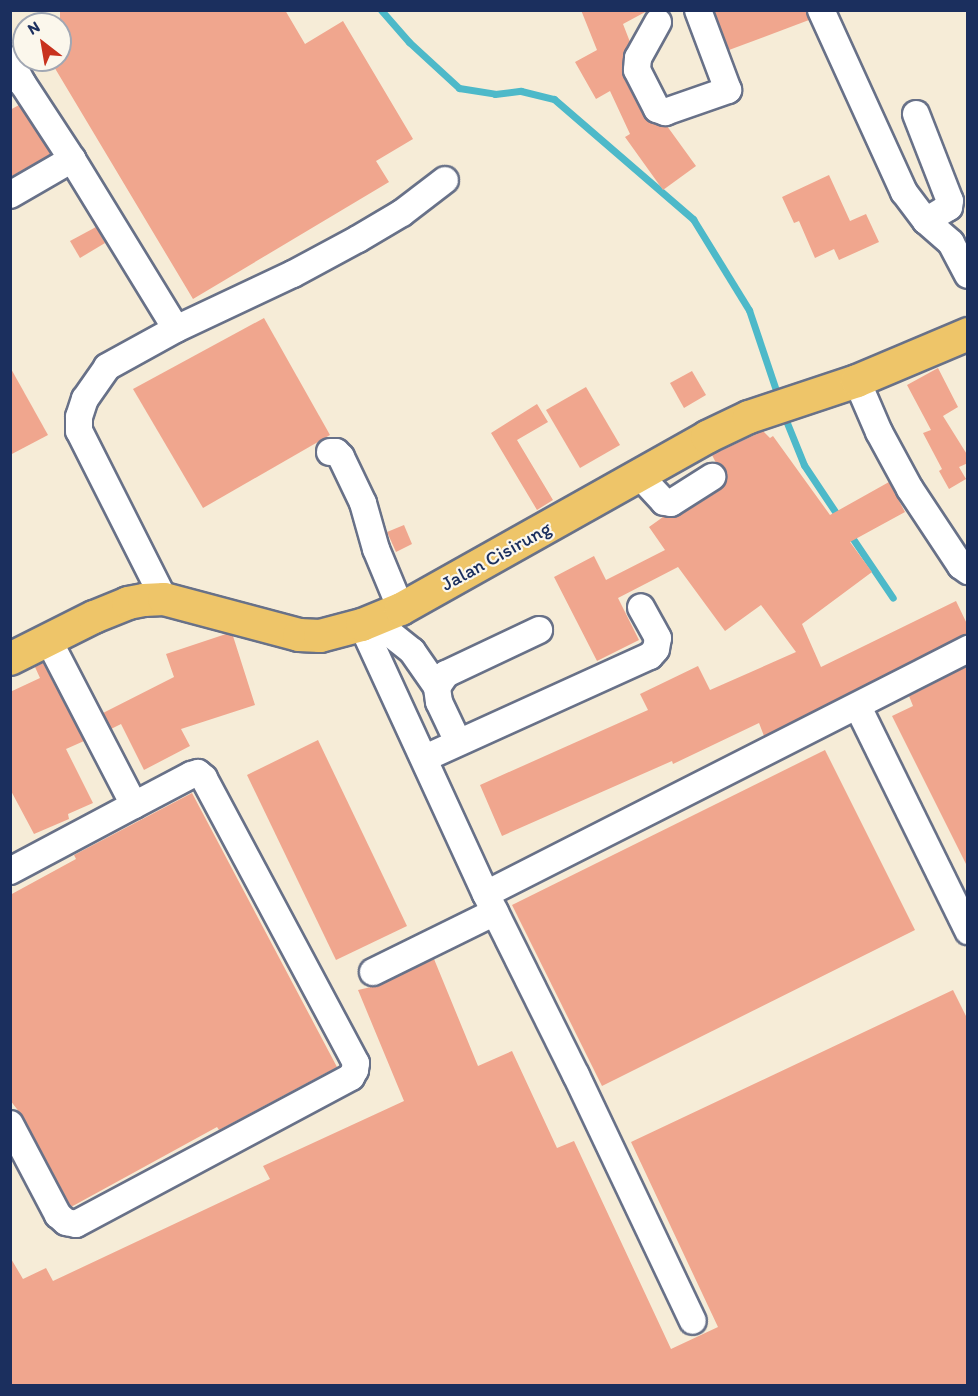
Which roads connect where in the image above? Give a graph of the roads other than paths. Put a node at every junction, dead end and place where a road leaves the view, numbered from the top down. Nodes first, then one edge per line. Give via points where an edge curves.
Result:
1 (698, 10) edge
2 (822, 10) edge
3 (658, 22) dead end
4 (10, 60) edge
5 (17, 88) edge
6 (916, 114) dead end
7 (72, 159) junction
8 (445, 180) dead end
9 (10, 195) edge
10 (926, 221) junction
11 (968, 275) edge
12 (176, 329) junction
13 (968, 334) edge
14 (857, 381) junction
15 (330, 452) dead end
16 (640, 476) junction
17 (712, 477) dead end
18 (968, 571) edge
19 (164, 599) junction
20 (641, 607) dead end
21 (379, 618) junction
22 (539, 630) dead end
23 (49, 641) junction
24 (968, 649) edge
25 (10, 659) edge
26 (437, 687) junction
27 (858, 707) junction
28 (458, 742) junction
29 (425, 758) junction
30 (134, 805) junction
31 (10, 871) edge
32 (490, 903) junction
33 (968, 931) edge
34 (373, 972) dead end
35 (10, 1124) edge
36 (693, 1320) dead end

1 - 3 street via 728,90 665,112 657,109 637,70 638,58
2 - 10 street via 904,192
4 - 5 street
5 - 7 street
6 - 10 street via 950,201 949,207
7 - 9 street
7 - 12 street
8 - 12 street via 402,213 358,239
10 - 11 street via 951,243
12 - 19 street via 106,367 85,399 79,417 79,431
13 - 14 main road, Jalan Cisirung
14 - 16 main road, Jalan Cisirung via 781,406 707,437
14 - 18 street via 910,489
15 - 21 street via 341,457 363,503 376,549
16 - 17 street via 664,502 671,503
16 - 21 main road, Jalan Cisirung
19 - 21 main road, Jalan Cisirung via 300,635 337,633
19 - 23 main road, Jalan Cisirung via 128,603
20 - 28 street via 658,638 650,656
21 - 26 street via 412,651
21 - 29 street
22 - 26 street via 446,674
23 - 25 main road, Jalan Cisirung
23 - 30 street
24 - 27 street
26 - 28 street via 439,702
27 - 32 street
27 - 33 street
28 - 29 street
29 - 32 street
30 - 31 street
30 - 35 street via 191,775 204,778 356,1063 356,1070 351,1077 76,1224 58,1215
32 - 34 street
32 - 36 street

